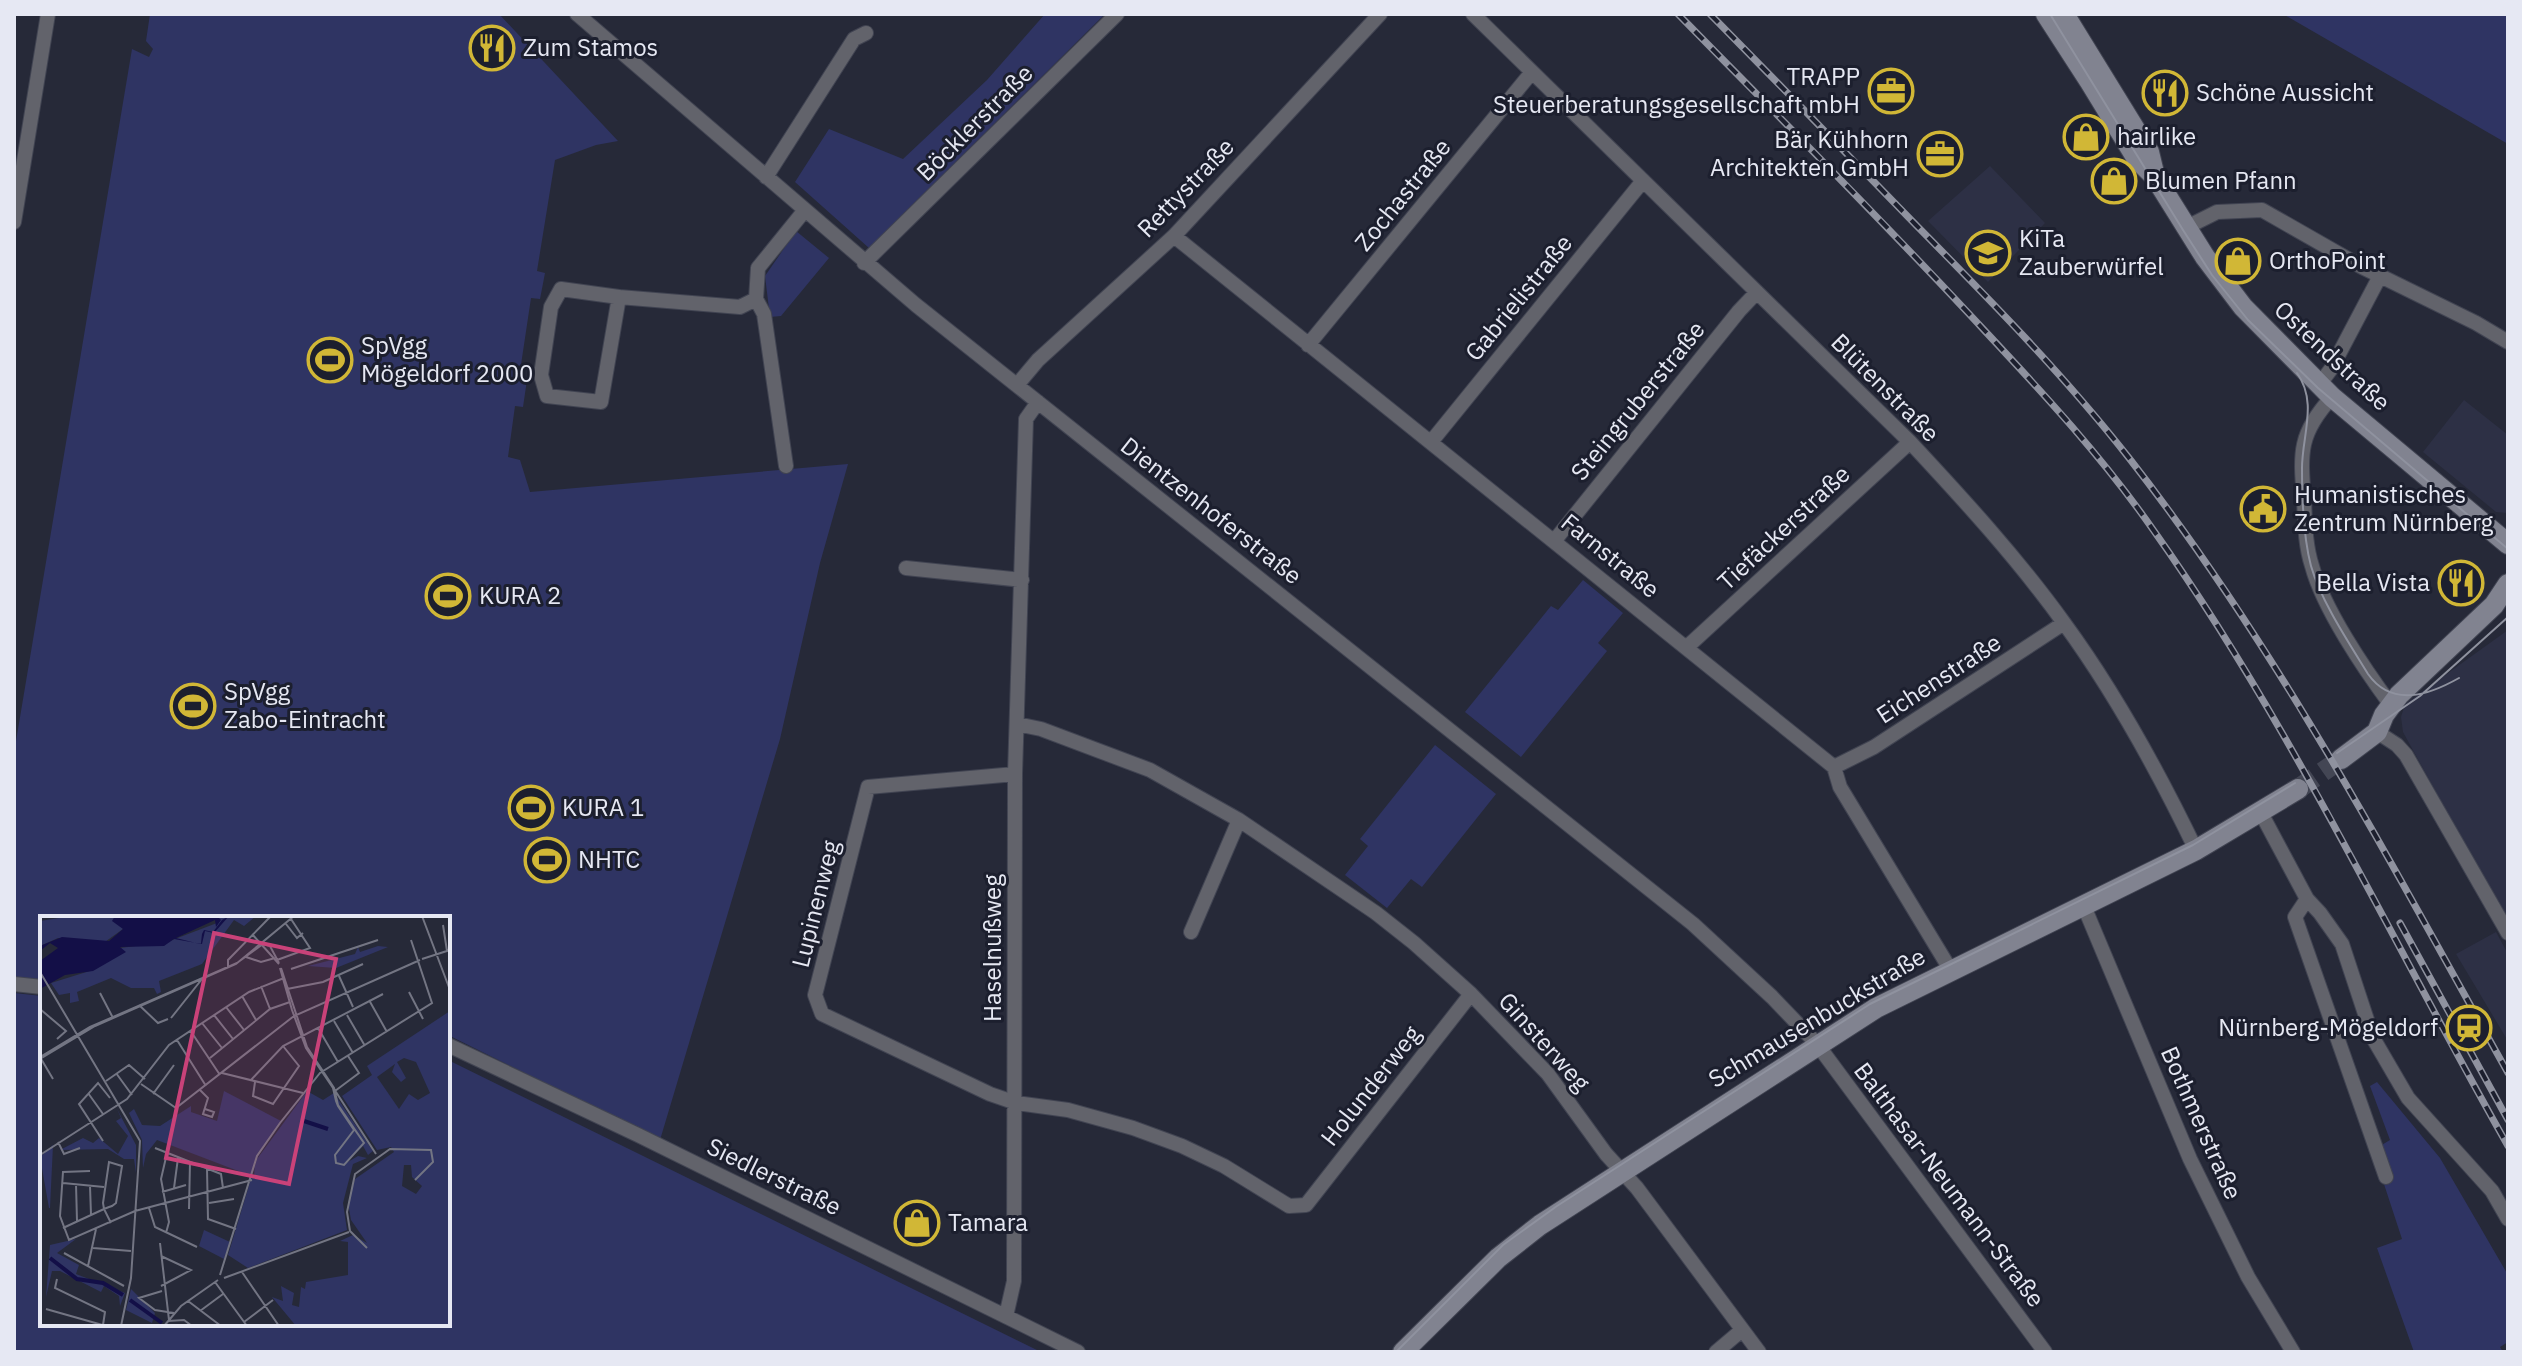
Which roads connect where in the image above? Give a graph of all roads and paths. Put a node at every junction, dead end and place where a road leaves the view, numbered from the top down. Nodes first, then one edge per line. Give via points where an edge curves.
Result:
1 (48, 14) edge
2 (577, 14) edge
3 (1117, 14) edge
4 (1380, 14) edge
5 (1473, 14) edge
6 (2046, 14) edge
7 (2064, 14) edge
8 (866, 33) dead end
9 (1532, 72) junction
10 (21, 122) edge
11 (766, 177) junction
12 (2155, 177) junction
13 (1642, 182) junction
14 (805, 210) junction
15 (14, 222) edge
16 (2185, 228) junction
17 (1174, 236) junction
18 (864, 263) junction
19 (2380, 276) junction
20 (1757, 292) junction
21 (619, 297) junction
22 (756, 299) junction
23 (2508, 342) edge
24 (1308, 345) junction
25 (1017, 385) junction
26 (2325, 391) junction
27 (1038, 402) junction
28 (1431, 442) junction
29 (1910, 442) junction
30 (786, 466) dead end
31 (1555, 540) junction
32 (2508, 544) edge
33 (906, 568) dead end
34 (1022, 580) junction
35 (2508, 584) edge
36 (2064, 623) junction
37 (1687, 647) junction
38 (2391, 705) junction
39 (1017, 724) junction
40 (2377, 732) junction
41 (2341, 759) tunnel mouth
42 (1834, 767) junction
43 (1015, 774) junction
44 (2298, 789) tunnel mouth
45 (2261, 813) junction
46 (1239, 820) junction
47 (2196, 850) junction
48 (2307, 899) junction
49 (2083, 904) junction
50 (1191, 932) dead end
51 (2508, 933) edge
52 (1950, 969) junction
53 (14, 984) edge
54 (40, 987) edge
55 (1471, 994) junction
56 (1817, 1044) junction
57 (450, 1046) edge
58 (1016, 1103) junction
59 (1620, 1171) junction
60 (2386, 1177) dead end
61 (2508, 1219) edge
62 (1006, 1316) junction
63 (1742, 1330) junction
64 (1078, 1352) edge
65 (1403, 1352) edge
66 (1716, 1352) edge
67 (1759, 1352) edge
68 (2045, 1352) edge
69 (2293, 1352) edge

1 - 10 street
2 - 11 street, Dientzenhoferstraße
3 - 18 street, Böcklerstraße
4 - 17 street, Rettystraße
5 - 9 street, Blütenstraße
6 - 12 street, Ostendstraße via 2137,159
7 - 12 street, Ostendstraße via 2144,142
8 - 11 street via 854,39
9 - 13 street, Blütenstraße
9 - 24 street, Zochastraße
10 - 15 street
11 - 14 street, Dientzenhoferstraße
12 - 16 street, Ostendstraße
13 - 20 street, Blütenstraße
13 - 28 street, Gabrielistraße
14 - 18 street, Dientzenhoferstraße
14 - 22 street via 758,268
16 - 19 street via 2217,212 2262,210
16 - 26 street, Ostendstraße via 2243,307
17 - 24 street, Farnstraße
17 - 25 street, Rettystraße
18 - 25 street, Dientzenhoferstraße
19 - 23 street
19 - 26 street via 2331,369
20 - 29 street, Blütenstraße
20 - 31 street, Steingruberstraße
21 - 21 street via 601,402 547,396 541,375 551,307 561,289
21 - 22 street via 740,307
22 - 30 street via 764,314
24 - 28 street, Farnstraße
25 - 27 street, Dientzenhoferstraße
26 - 32 street, Ostendstraße
26 - 38 street via 2303,446 2312,567 2367,673
27 - 34 street, Haselnußweg via 1026,419
27 - 56 street, Dientzenhoferstraße via 1693,924
28 - 31 street, Farnstraße
29 - 36 street, Blütenstraße via 1977,514
29 - 37 street, Tiefäckerstraße
31 - 37 street, Farnstraße
33 - 34 street
34 - 39 street, Haselnußweg
35 - 38 street via 2494,605
36 - 42 street, Eichenstraße via 1874,747
36 - 47 street, Blütenstraße via 2133,727
37 - 42 street, Farnstraße
38 - 40 street
39 - 43 street, Haselnußweg
39 - 46 street, Ginsterweg via 1150,770
40 - 41 street
40 - 51 street via 2406,755
42 - 52 street, Farnstraße via 1840,787
43 - 58 street, Haselnußweg
43 - 58 street, Lupinenweg via 868,787 815,995 822,1014
44 - 45 street, Schmausenbuckstraße
45 - 47 street, Schmausenbuckstraße
45 - 48 street
46 - 50 street
46 - 55 street, Ginsterweg via 1376,913
47 - 49 street, Schmausenbuckstraße
48 - 60 street via 2295,917
48 - 61 street via 2342,944 2373,1038 2408,1098 2492,1191
49 - 52 street, Schmausenbuckstraße
49 - 69 street, Bothmerstraße via 2190,1159 2248,1277
52 - 56 street, Schmausenbuckstraße
53 - 54 street
55 - 58 street, Holunderweg via 1306,1205 1289,1206 1224,1166 1133,1128 1068,1110
55 - 59 street, Ginsterweg via 1548,1074
56 - 59 street, Schmausenbuckstraße
56 - 68 street, Balthasar-Neumann-Straße
57 - 62 street, Siedlerstraße
58 - 62 street, Haselnußweg via 1014,1281
59 - 63 street, Ginsterweg
59 - 65 street, Schmausenbuckstraße via 1508,1249
62 - 64 street, Siedlerstraße
63 - 66 street
63 - 67 street, Ginsterweg

